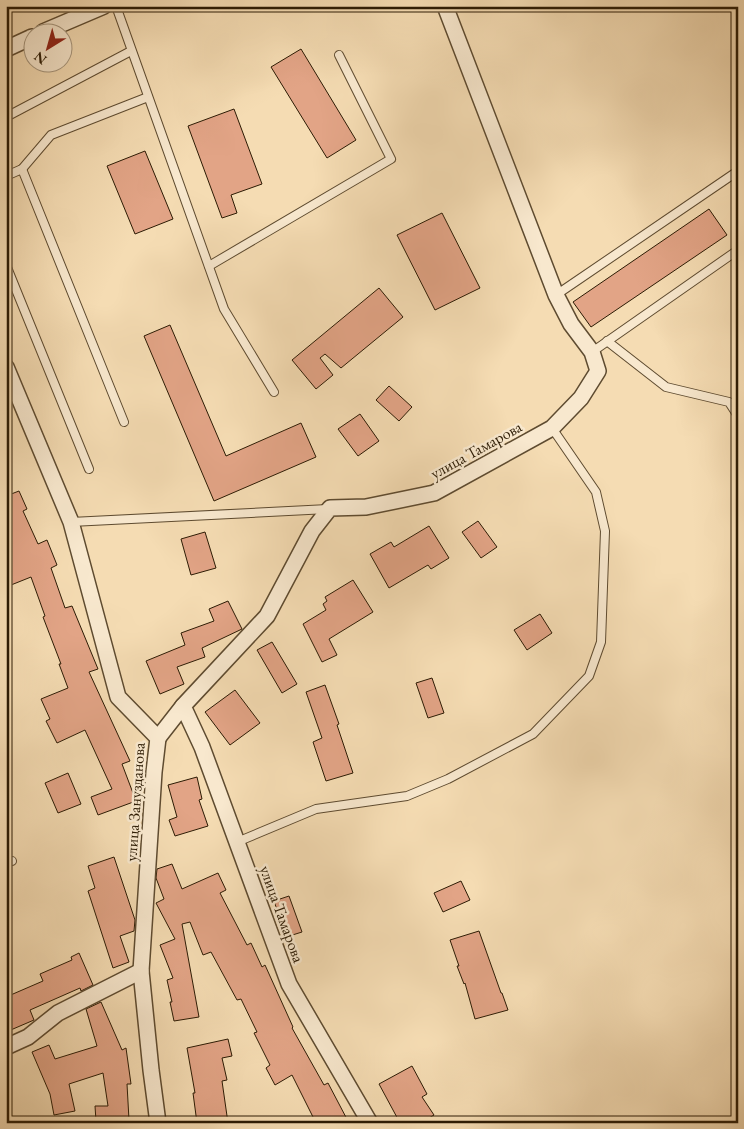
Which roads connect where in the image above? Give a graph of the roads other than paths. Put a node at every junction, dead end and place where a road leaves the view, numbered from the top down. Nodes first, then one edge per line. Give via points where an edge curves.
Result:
1 (104, 6) edge
2 (116, 6) edge
3 (445, 6) edge
4 (66, 22) edge
5 (22, 41) edge
6 (6, 48) edge
7 (131, 50) junction
8 (339, 55) dead end
9 (148, 97) junction
10 (6, 117) edge
11 (22, 169) junction
12 (738, 171) edge
13 (6, 176) edge
14 (738, 250) edge
15 (6, 265) edge
16 (208, 266) junction
17 (556, 295) junction
18 (607, 342) junction
19 (592, 352) junction
20 (6, 367) edge
21 (274, 392) dead end
22 (738, 416) edge
23 (124, 422) dead end
24 (552, 428) junction
25 (89, 469) dead end
26 (330, 508) junction
27 (71, 522) junction
28 (183, 706) junction
29 (158, 738) junction
30 (237, 842) junction
31 (141, 971) junction
32 (6, 1047) edge
33 (158, 1123) edge
34 (370, 1123) edge

1 - 4 street
2 - 7 lane
3 - 17 street
5 - 6 street
7 - 9 lane
7 - 10 lane
8 - 16 lane via 391,159
9 - 11 lane via 51,135
9 - 16 lane
11 - 13 lane
11 - 23 lane
12 - 17 lane
14 - 18 lane
15 - 25 lane
16 - 21 lane via 224,309
17 - 19 street via 571,324
18 - 19 lane
18 - 22 lane via 666,387 728,402
19 - 24 street, улица Тамарова via 598,371 581,398
20 - 27 street, улица Занузданова
24 - 26 street, улица Тамарова via 434,493 366,507
24 - 30 lane via 596,492 605,531 600,642 589,676 534,734 448,779 408,796 316,809
26 - 27 lane
26 - 28 street via 312,531 267,616
27 - 29 street, улица Занузданова via 118,697
28 - 29 street
28 - 30 street, улица Тамарова via 202,747
29 - 31 street, улица Занузданова
30 - 34 street, улица Тамарова via 289,984
31 - 32 street via 58,1013 28,1037
31 - 33 street, улица Занузданова

